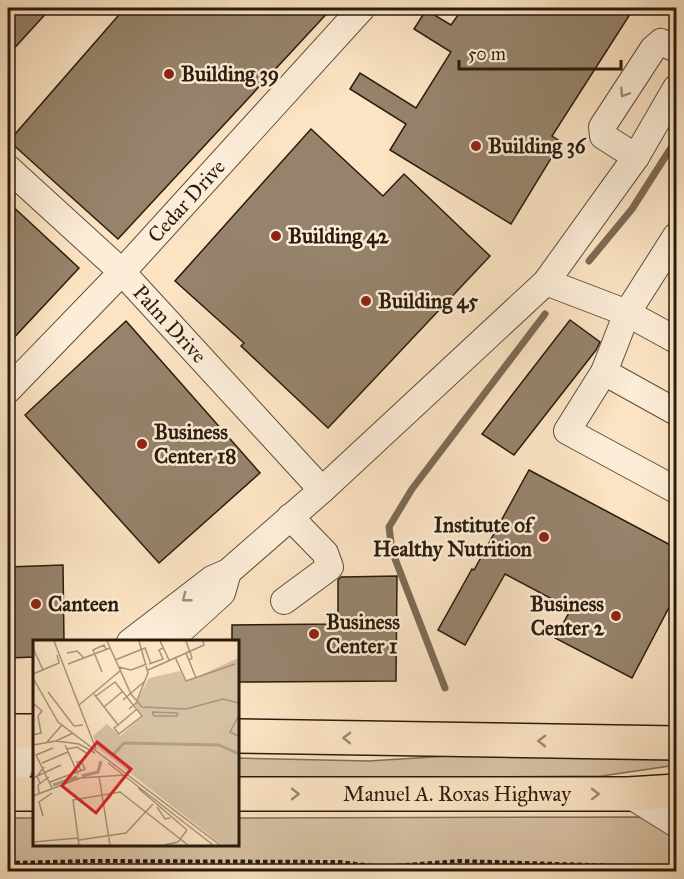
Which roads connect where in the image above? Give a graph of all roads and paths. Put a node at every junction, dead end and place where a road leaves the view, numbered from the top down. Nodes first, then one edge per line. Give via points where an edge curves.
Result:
1 (362, 8) edge
2 (676, 49) edge
3 (676, 88) edge
4 (636, 157) junction
5 (8, 168) edge
6 (676, 236) edge
7 (122, 273) junction
8 (546, 282) junction
9 (627, 313) junction
10 (676, 340) edge
11 (604, 372) junction
12 (8, 390) edge
13 (676, 412) edge
14 (322, 490) junction
15 (676, 490) edge
16 (290, 517) junction
17 (228, 572) junction
18 (284, 601) dead end
19 (133, 640) edge
20 (170, 640) edge
21 (8, 731) edge
22 (33, 731) edge
23 (676, 734) edge
24 (238, 736) edge
25 (33, 739) edge
26 (600, 742) junction
27 (676, 743) edge
28 (676, 791) edge
29 (17, 794) edge
30 (238, 794) edge
31 (628, 794) junction
32 (676, 824) edge
33 (8, 863) edge
34 (676, 866) edge

1 - 7 street, Cedar Drive
2 -> 4 street via 661,42 653,49 602,127 603,136
3 - 4 street
4 - 8 street
5 - 7 street, Palm Drive
6 - 9 street
7 - 12 street, Cedar Drive
7 - 14 street, Palm Drive
8 - 9 street
8 - 14 street
9 - 10 street
9 - 11 street
11 - 13 street
11 - 15 street via 567,431
14 - 16 street
16 - 17 street
16 - 18 street via 325,554 330,567
17 -> 19 street via 212,579
17 - 20 street via 222,593
21 - 22 main road
23 - 26 main road
26 -> 24 main road
25 - 29 street via 24,756
26 - 27 main road
28 - 31 main road, Manuel A. Roxas Highway
30 -> 31 main road, Manuel A. Roxas Highway
31 - 32 street
33 - 34 path via 340,862 380,867 459,861

